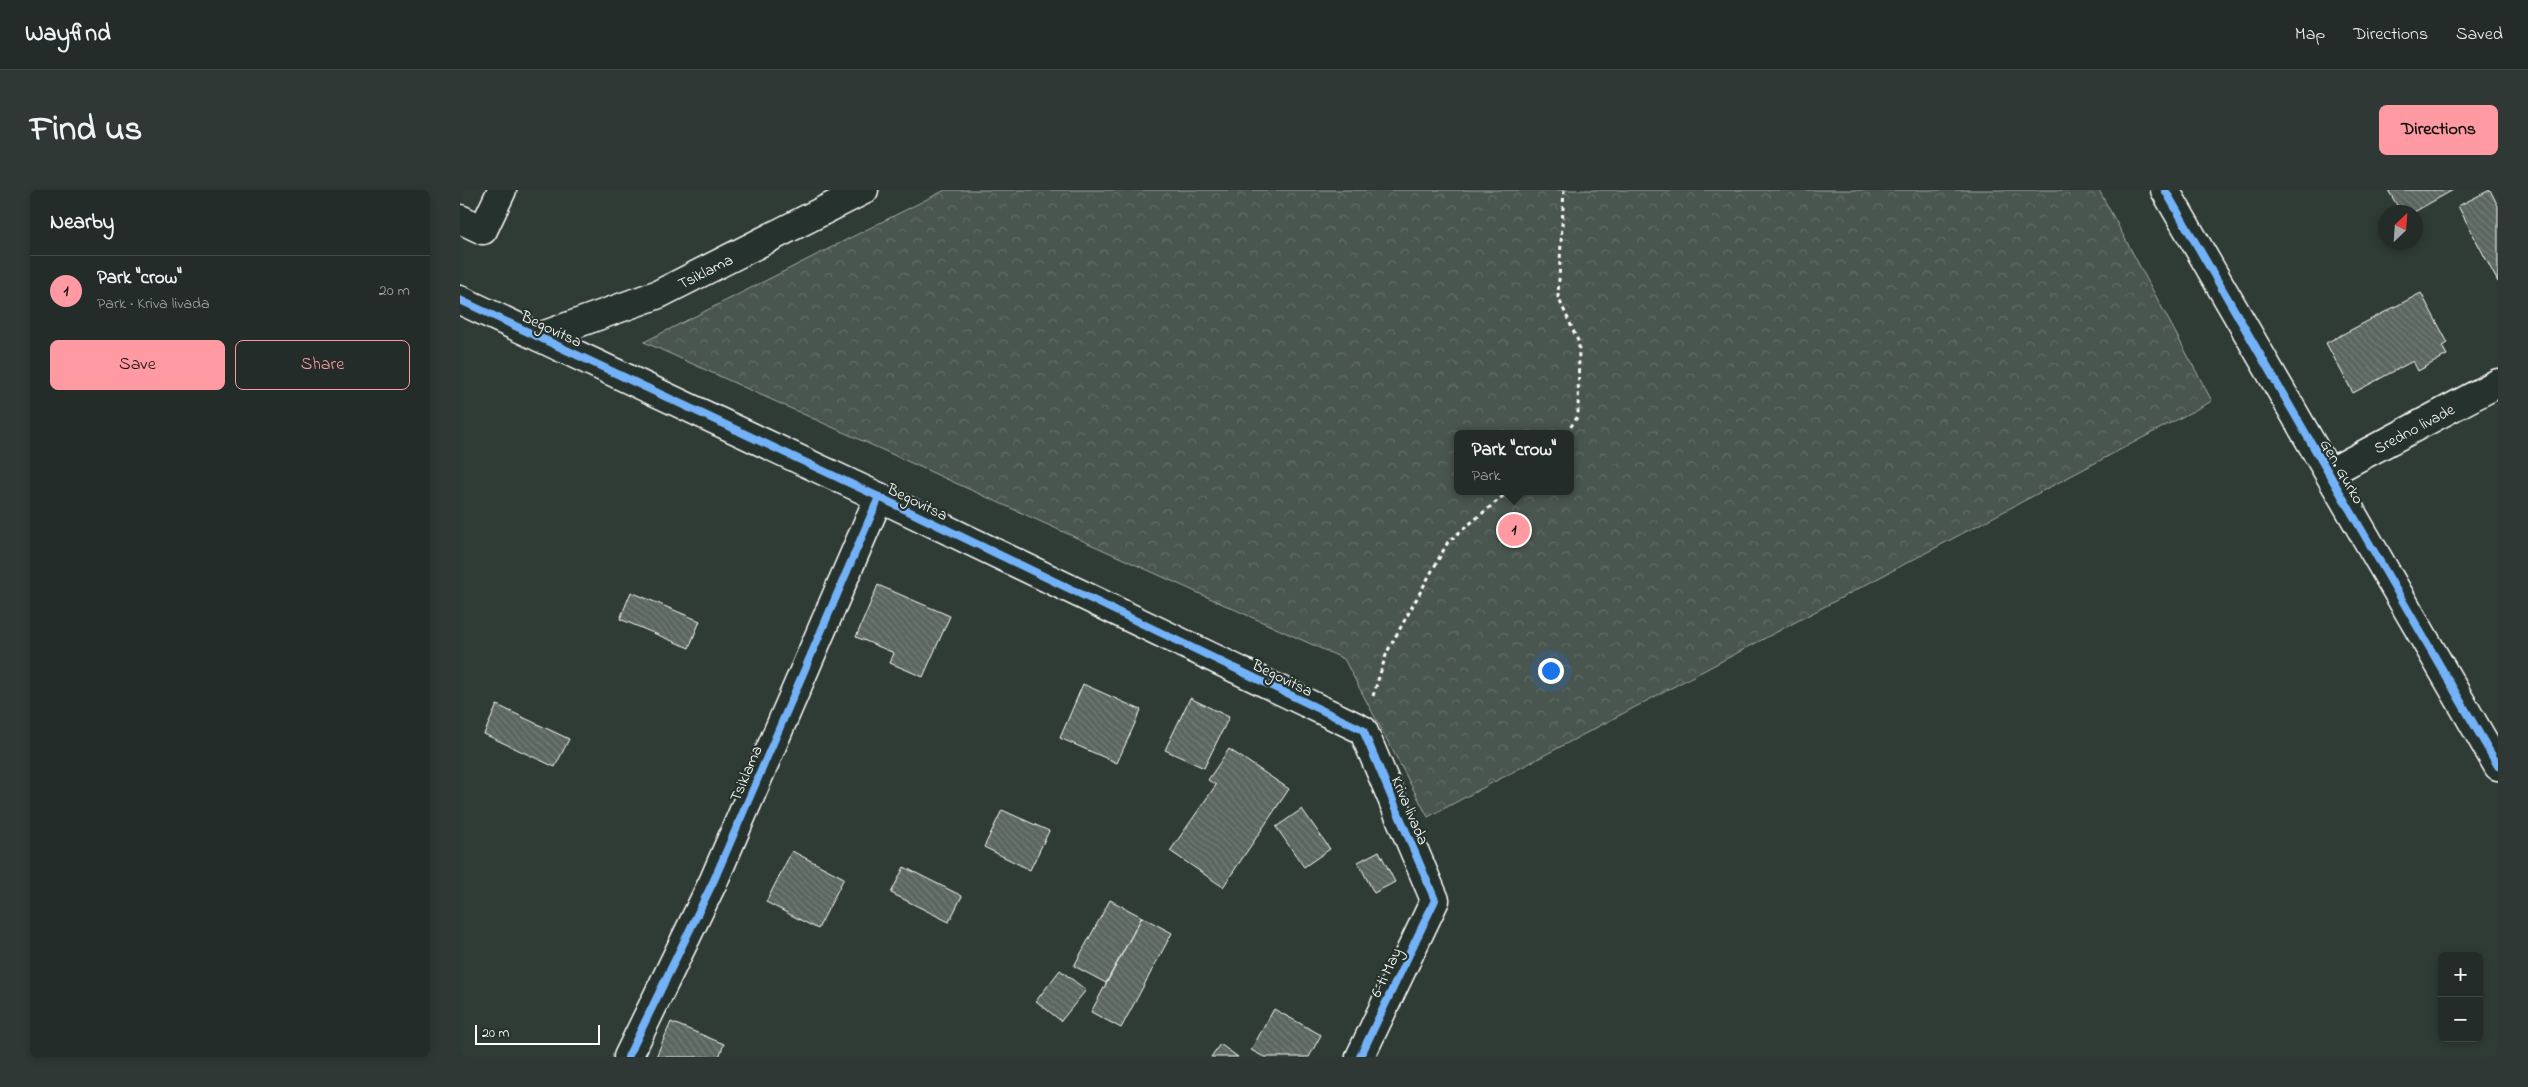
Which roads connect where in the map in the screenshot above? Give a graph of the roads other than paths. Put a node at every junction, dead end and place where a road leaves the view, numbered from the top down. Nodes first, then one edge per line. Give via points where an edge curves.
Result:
1 (502, 190) edge
2 (864, 190) edge
3 (2165, 190) edge
4 (460, 219) edge
5 (460, 300) edge
6 (539, 337) junction
7 (2498, 383) edge
8 (2329, 473) junction
9 (879, 497) junction
10 (1363, 730) joint
11 (2498, 766) edge
12 (1435, 900) joint
13 (628, 1057) edge
14 (1360, 1057) edge

1 - 4 street via 483,230
2 - 6 street, Tsiklama via 659,294
3 - 8 street, Gen. Gurko
5 - 6 street, Begovitsa
6 - 9 street, Begovitsa
7 - 8 street, Sredno livade
8 - 11 street, Gen. Gurko
9 - 10 street, Begovitsa
9 - 13 street, Tsiklama via 714,880
10 - 12 street, Kriva livada
12 - 14 street, 6-ti May

